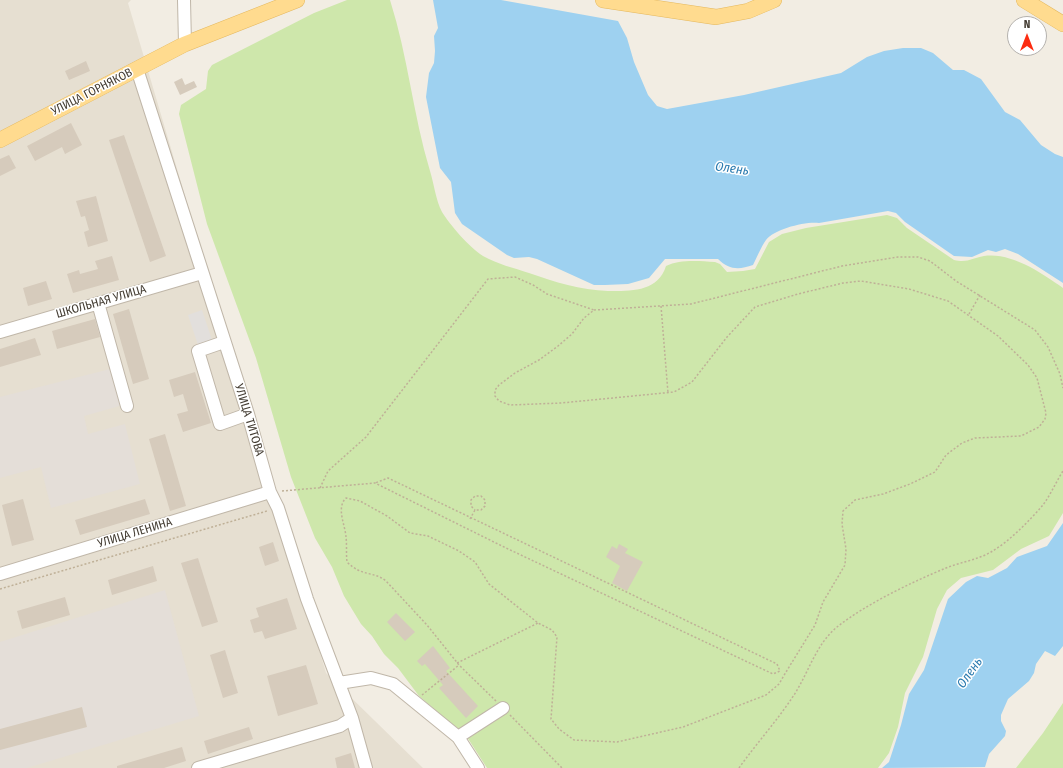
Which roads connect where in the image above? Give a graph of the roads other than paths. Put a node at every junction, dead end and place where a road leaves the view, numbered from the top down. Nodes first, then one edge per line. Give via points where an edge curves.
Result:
1 (184, 0) edge
2 (297, 0) edge
3 (603, 0) edge
4 (774, 0) edge
5 (1024, 0) edge
6 (1063, 24) edge
7 (185, 44) junction
8 (137, 69) junction
9 (0, 140) edge
10 (202, 273) junction
11 (98, 303) junction
12 (0, 332) edge
13 (224, 342) junction
14 (127, 406) dead end
15 (248, 414) junction
16 (270, 492) junction
17 (0, 574) edge
18 (339, 683) junction
19 (503, 708) dead end
20 (352, 718) junction
21 (458, 737) junction
22 (198, 768) edge
23 (366, 768) edge
24 (478, 768) edge

1 - 7 street
2 - 7 main road, УЛИЦА ГОРНЯКОВ
3 - 4 main road via 716,17 748,11
5 - 6 main road
7 - 8 main road, УЛИЦА ГОРНЯКОВ
8 - 9 main road, УЛИЦА ГОРНЯКОВ
8 - 10 street, УЛИЦА ТИТОВА
10 - 11 street, ШКОЛЬНАЯ УЛИЦА
10 - 13 street, УЛИЦА ТИТОВА
11 - 12 street, ШКОЛЬНАЯ УЛИЦА
11 - 14 street
13 - 15 street, УЛИЦА ТИТОВА
13 - 15 street via 198,350 220,424
15 - 16 street, УЛИЦА ТИТОВА
16 - 17 street, УЛИЦА ЛЕНИНА
16 - 18 street, УЛИЦА ТИТОВА via 278,508 307,599
18 - 20 street, УЛИЦА ТИТОВА
18 - 21 street via 371,678 392,684
19 - 21 street
20 - 22 street via 340,726
20 - 23 street, УЛИЦА ТИТОВА
21 - 24 street

